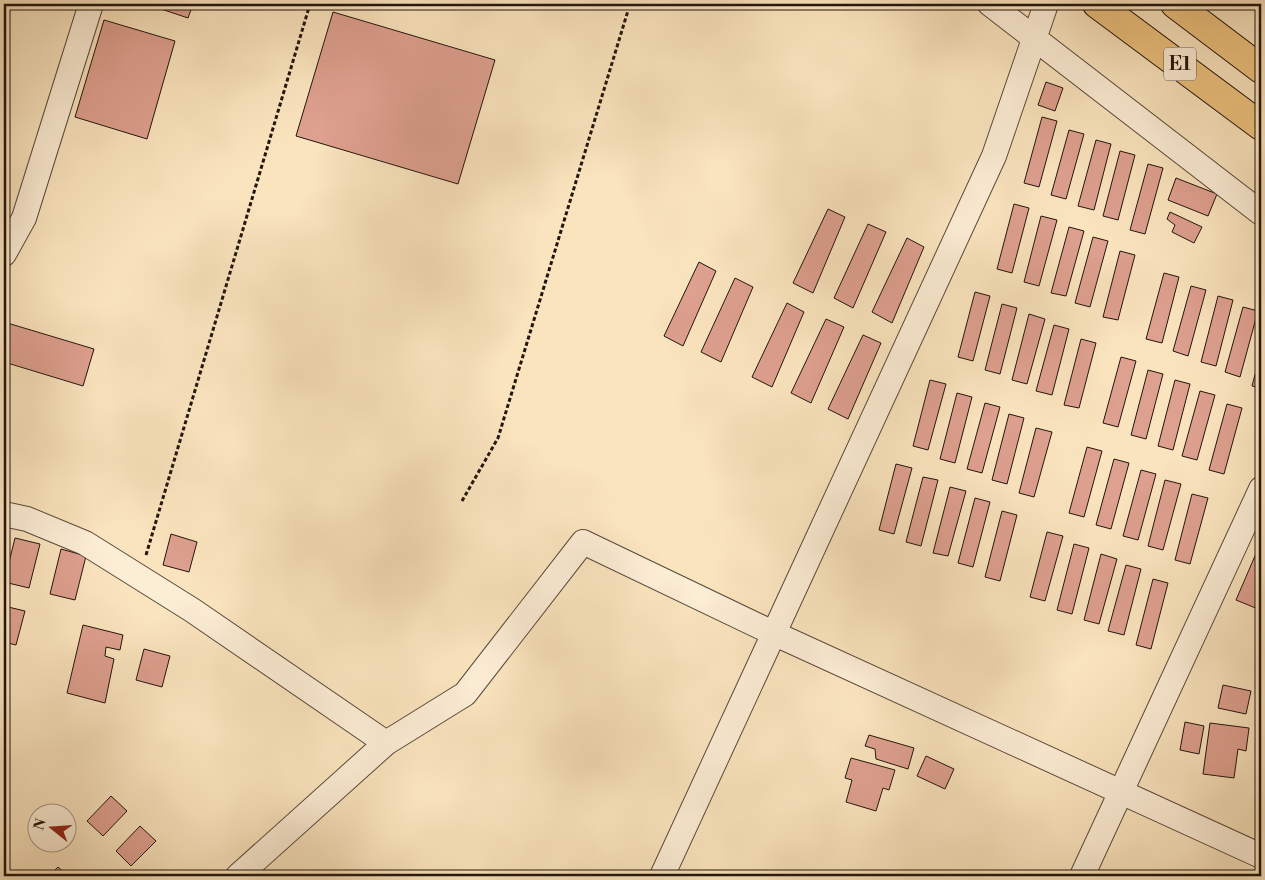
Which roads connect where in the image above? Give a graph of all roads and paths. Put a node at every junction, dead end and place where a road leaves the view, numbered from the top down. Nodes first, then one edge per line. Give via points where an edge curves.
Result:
1 (91, 4) edge
2 (310, 4) edge
3 (630, 4) edge
4 (990, 4) edge
5 (1046, 4) edge
6 (1097, 4) edge
7 (1175, 4) edge
8 (1036, 38) junction
9 (1261, 70) edge
10 (1261, 126) edge
11 (1261, 213) edge
12 (4, 254) edge
13 (1261, 489) edge
14 (462, 501) dead end
15 (4, 514) edge
16 (139, 578) junction
17 (773, 633) junction
18 (386, 743) junction
19 (1122, 792) junction
20 (1261, 856) edge
21 (246, 874) edge
22 (662, 876) edge
23 (1082, 876) edge

1 - 12 street via 24,218
2 - 16 path
3 - 14 path via 498,438
4 - 8 street
5 - 8 street
6 - 10 highway, E1
7 - 9 highway, E1
8 - 11 street
8 - 17 street via 994,156
13 - 19 street
15 - 16 street via 27,519 86,543
16 - 18 street via 192,610
17 - 18 street via 583,542 465,694
17 - 19 street
17 - 22 street
18 - 21 street
19 - 20 street
19 - 23 street

